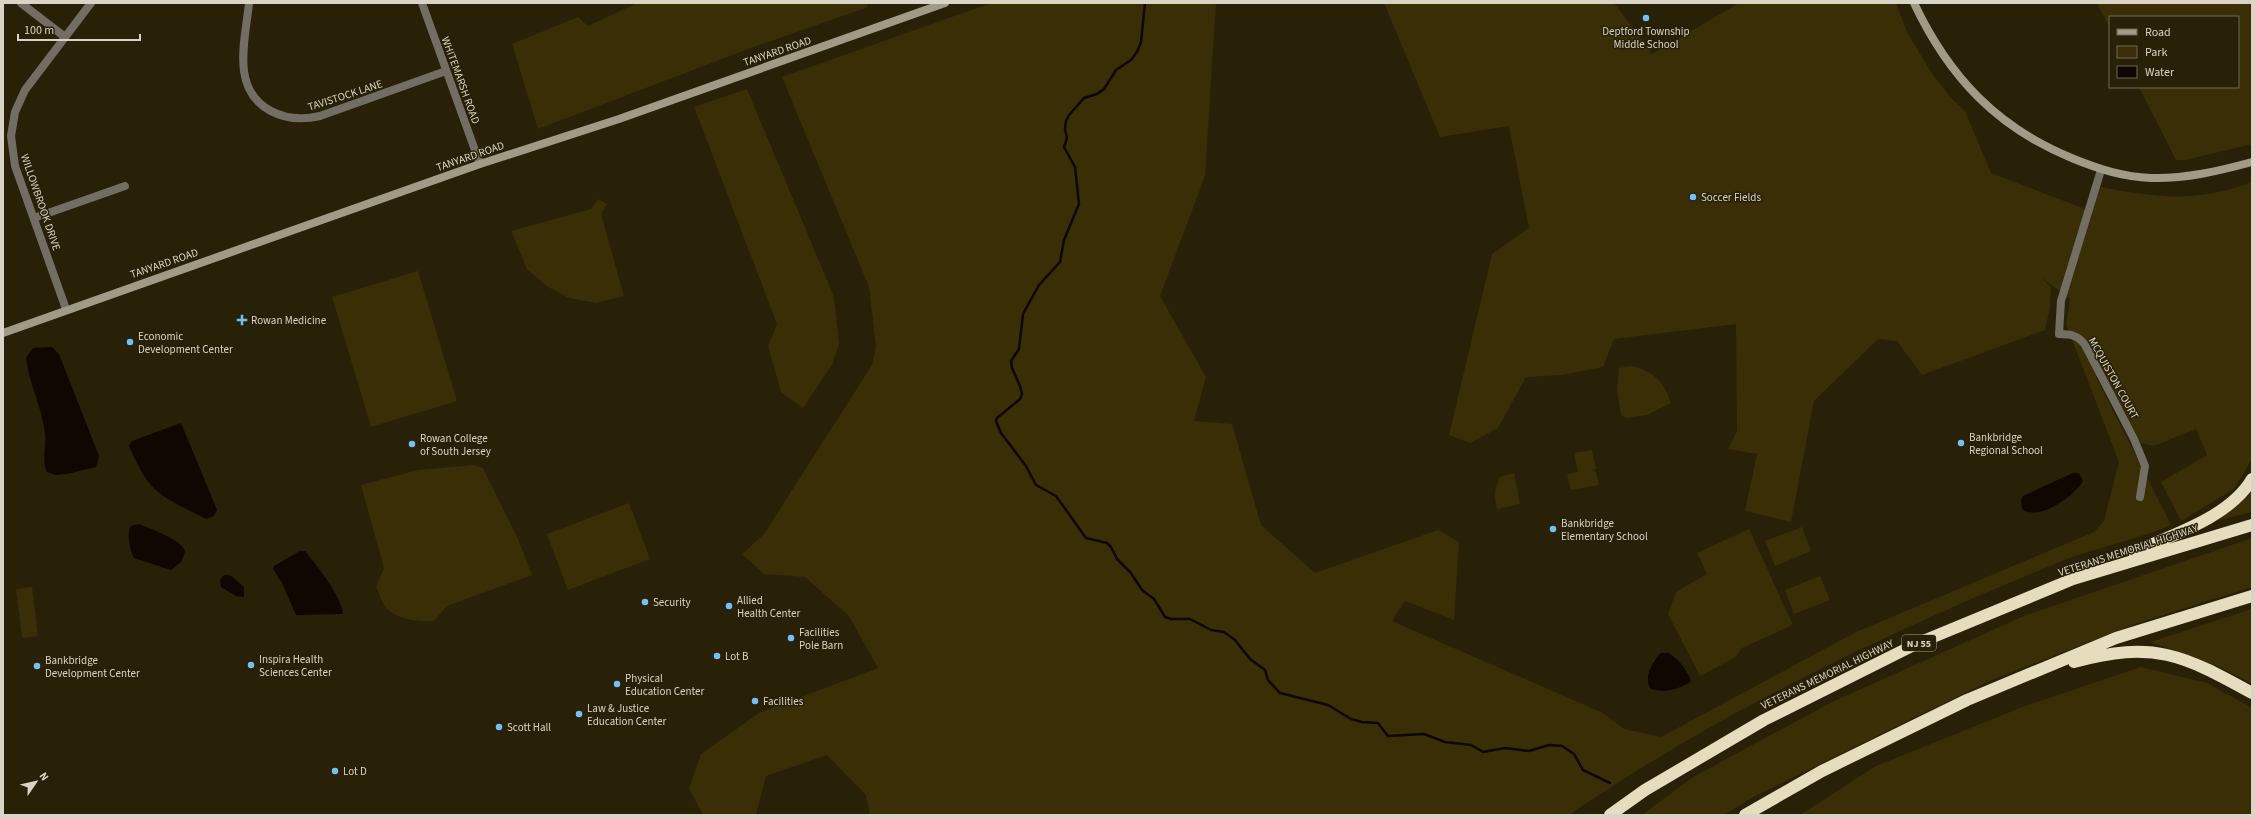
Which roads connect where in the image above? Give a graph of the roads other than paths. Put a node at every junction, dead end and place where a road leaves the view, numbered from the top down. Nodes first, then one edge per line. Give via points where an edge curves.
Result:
1 (21, 3) edge
2 (91, 3) edge
3 (250, 3) edge
4 (422, 3) edge
5 (945, 3) edge
6 (1914, 3) edge
7 (65, 37) junction
8 (446, 71) junction
9 (2252, 162) edge
10 (480, 164) junction
11 (2102, 170) junction
12 (125, 186) dead end
13 (34, 218) junction
14 (66, 309) junction
15 (3, 333) edge
16 (2252, 479) edge
17 (2140, 497) dead end
18 (2252, 525) edge
19 (2119, 564) junction
20 (2252, 596) edge
21 (2059, 662) junction
22 (2252, 693) edge
23 (1610, 815) edge
24 (1745, 815) edge

1 - 7 street
2 - 7 street, WILLOWBROOK DRIVE
3 - 8 street, TAVISTOCK LANE via 243,64 245,78 258,101 279,116 301,119 320,116
4 - 8 street, WHITEMARSH ROAD
5 - 10 street, TANYARD ROAD via 619,119
6 - 11 street via 1930,36 1952,70 1988,108 2018,131 2038,142
7 - 13 street, WILLOWBROOK DRIVE via 25,90 17,105 13,121 13,158
8 - 10 street, WHITEMARSH ROAD
9 - 11 street via 2227,169 2173,177 2135,176
10 - 14 street, TANYARD ROAD
11 - 17 street, MCQUISTON COURT via 2061,302 2058,334 2080,338 2134,439 2145,466
12 - 13 street
13 - 14 street, WILLOWBROOK DRIVE
14 - 15 street, TANYARD ROAD
16 - 19 highway via 2238,498 2222,510 2126,556
18 - 19 highway, VETERANS MEMORIAL HIGHWAY / NJ 55
19 - 23 highway, VETERANS MEMORIAL HIGHWAY / NJ 55 via 2073,579 1882,661 1764,720 1645,790
20 - 21 highway via 2116,638
21 - 22 highway via 2071,663 2128,651 2162,653 2194,662
21 - 24 highway via 1967,700 1870,747

